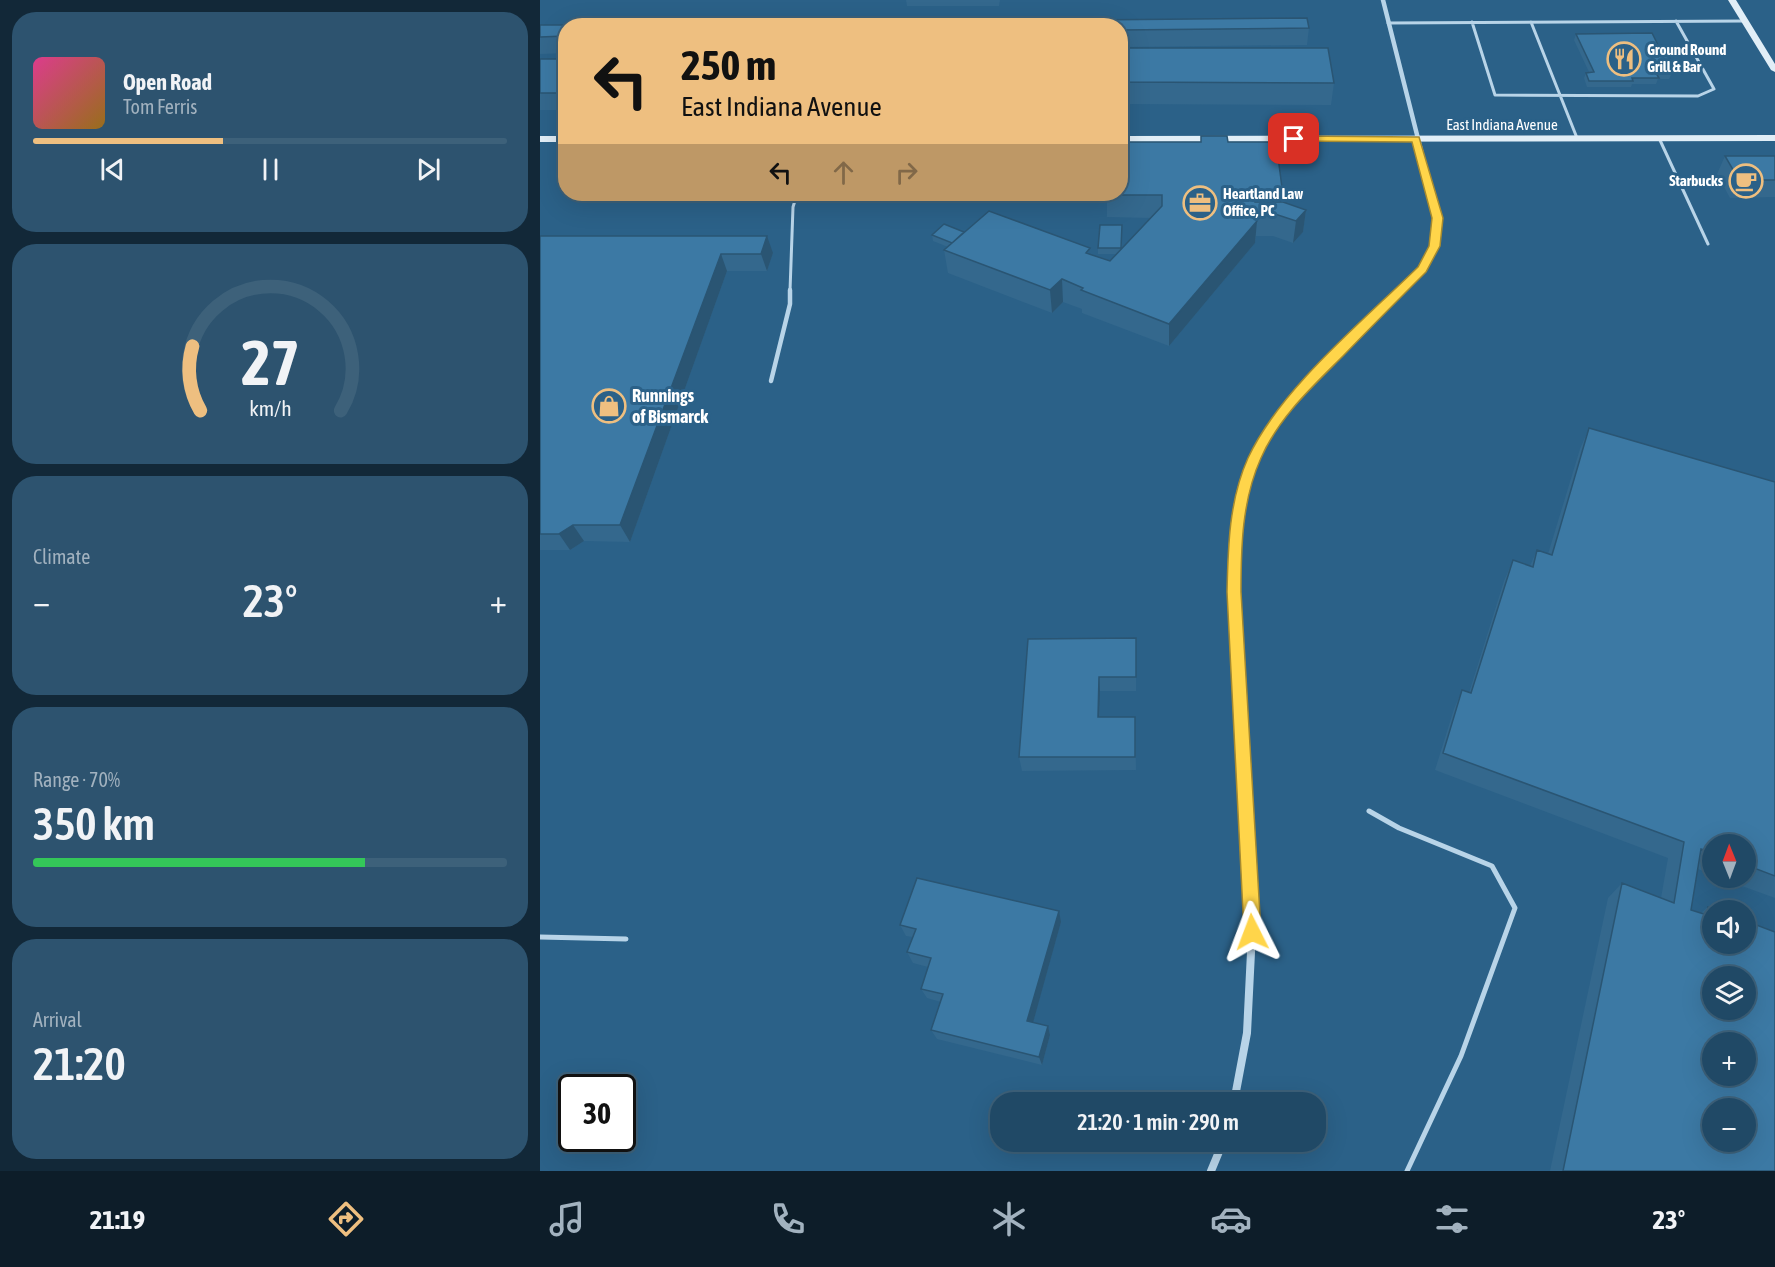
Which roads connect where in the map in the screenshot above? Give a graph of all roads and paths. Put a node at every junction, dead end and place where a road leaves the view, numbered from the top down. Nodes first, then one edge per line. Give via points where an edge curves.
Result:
1 (1383, 0) edge
2 (1732, 0) edge
3 (1676, 21) junction
4 (1745, 21) junction
5 (1472, 22) junction
6 (1531, 22) junction
7 (1388, 23) junction
8 (1775, 70) edge
9 (1560, 96) junction
10 (1577, 138) junction
11 (1659, 138) junction
12 (1775, 138) edge
13 (540, 139) edge
14 (558, 139) edge
15 (1128, 139) edge
16 (1416, 139) junction
17 (795, 201) edge
18 (1708, 244) dead end
19 (771, 381) dead end
20 (1369, 811) dead end
21 (540, 937) edge
22 (627, 939) dead end
23 (1236, 1092) edge
24 (1218, 1152) edge
25 (1211, 1171) edge
26 (1407, 1171) edge

1 - 7 street
2 - 4 street
3 - 4 lane
3 - 6 lane
3 - 9 lane via 1714,89 1698,96
4 - 8 street
5 - 6 lane
5 - 7 lane
5 - 9 lane via 1495,95
6 - 9 lane
7 - 16 street
9 - 10 lane
10 - 11 street, East Indiana Avenue
10 - 16 street, East Indiana Avenue
11 - 12 street, East Indiana Avenue
11 - 18 lane
13 - 14 street
15 - 16 street, East Indiana Avenue
16 - 23 street via 1438,218 1434,246 1422,269 1284,410 1254,459 1241,502 1234,548 1234,592 1252,932 1247,1033
17 - 19 lane via 790,304
20 - 26 lane via 1399,828 1492,866 1515,908 1461,1056
21 - 22 lane
24 - 25 street

